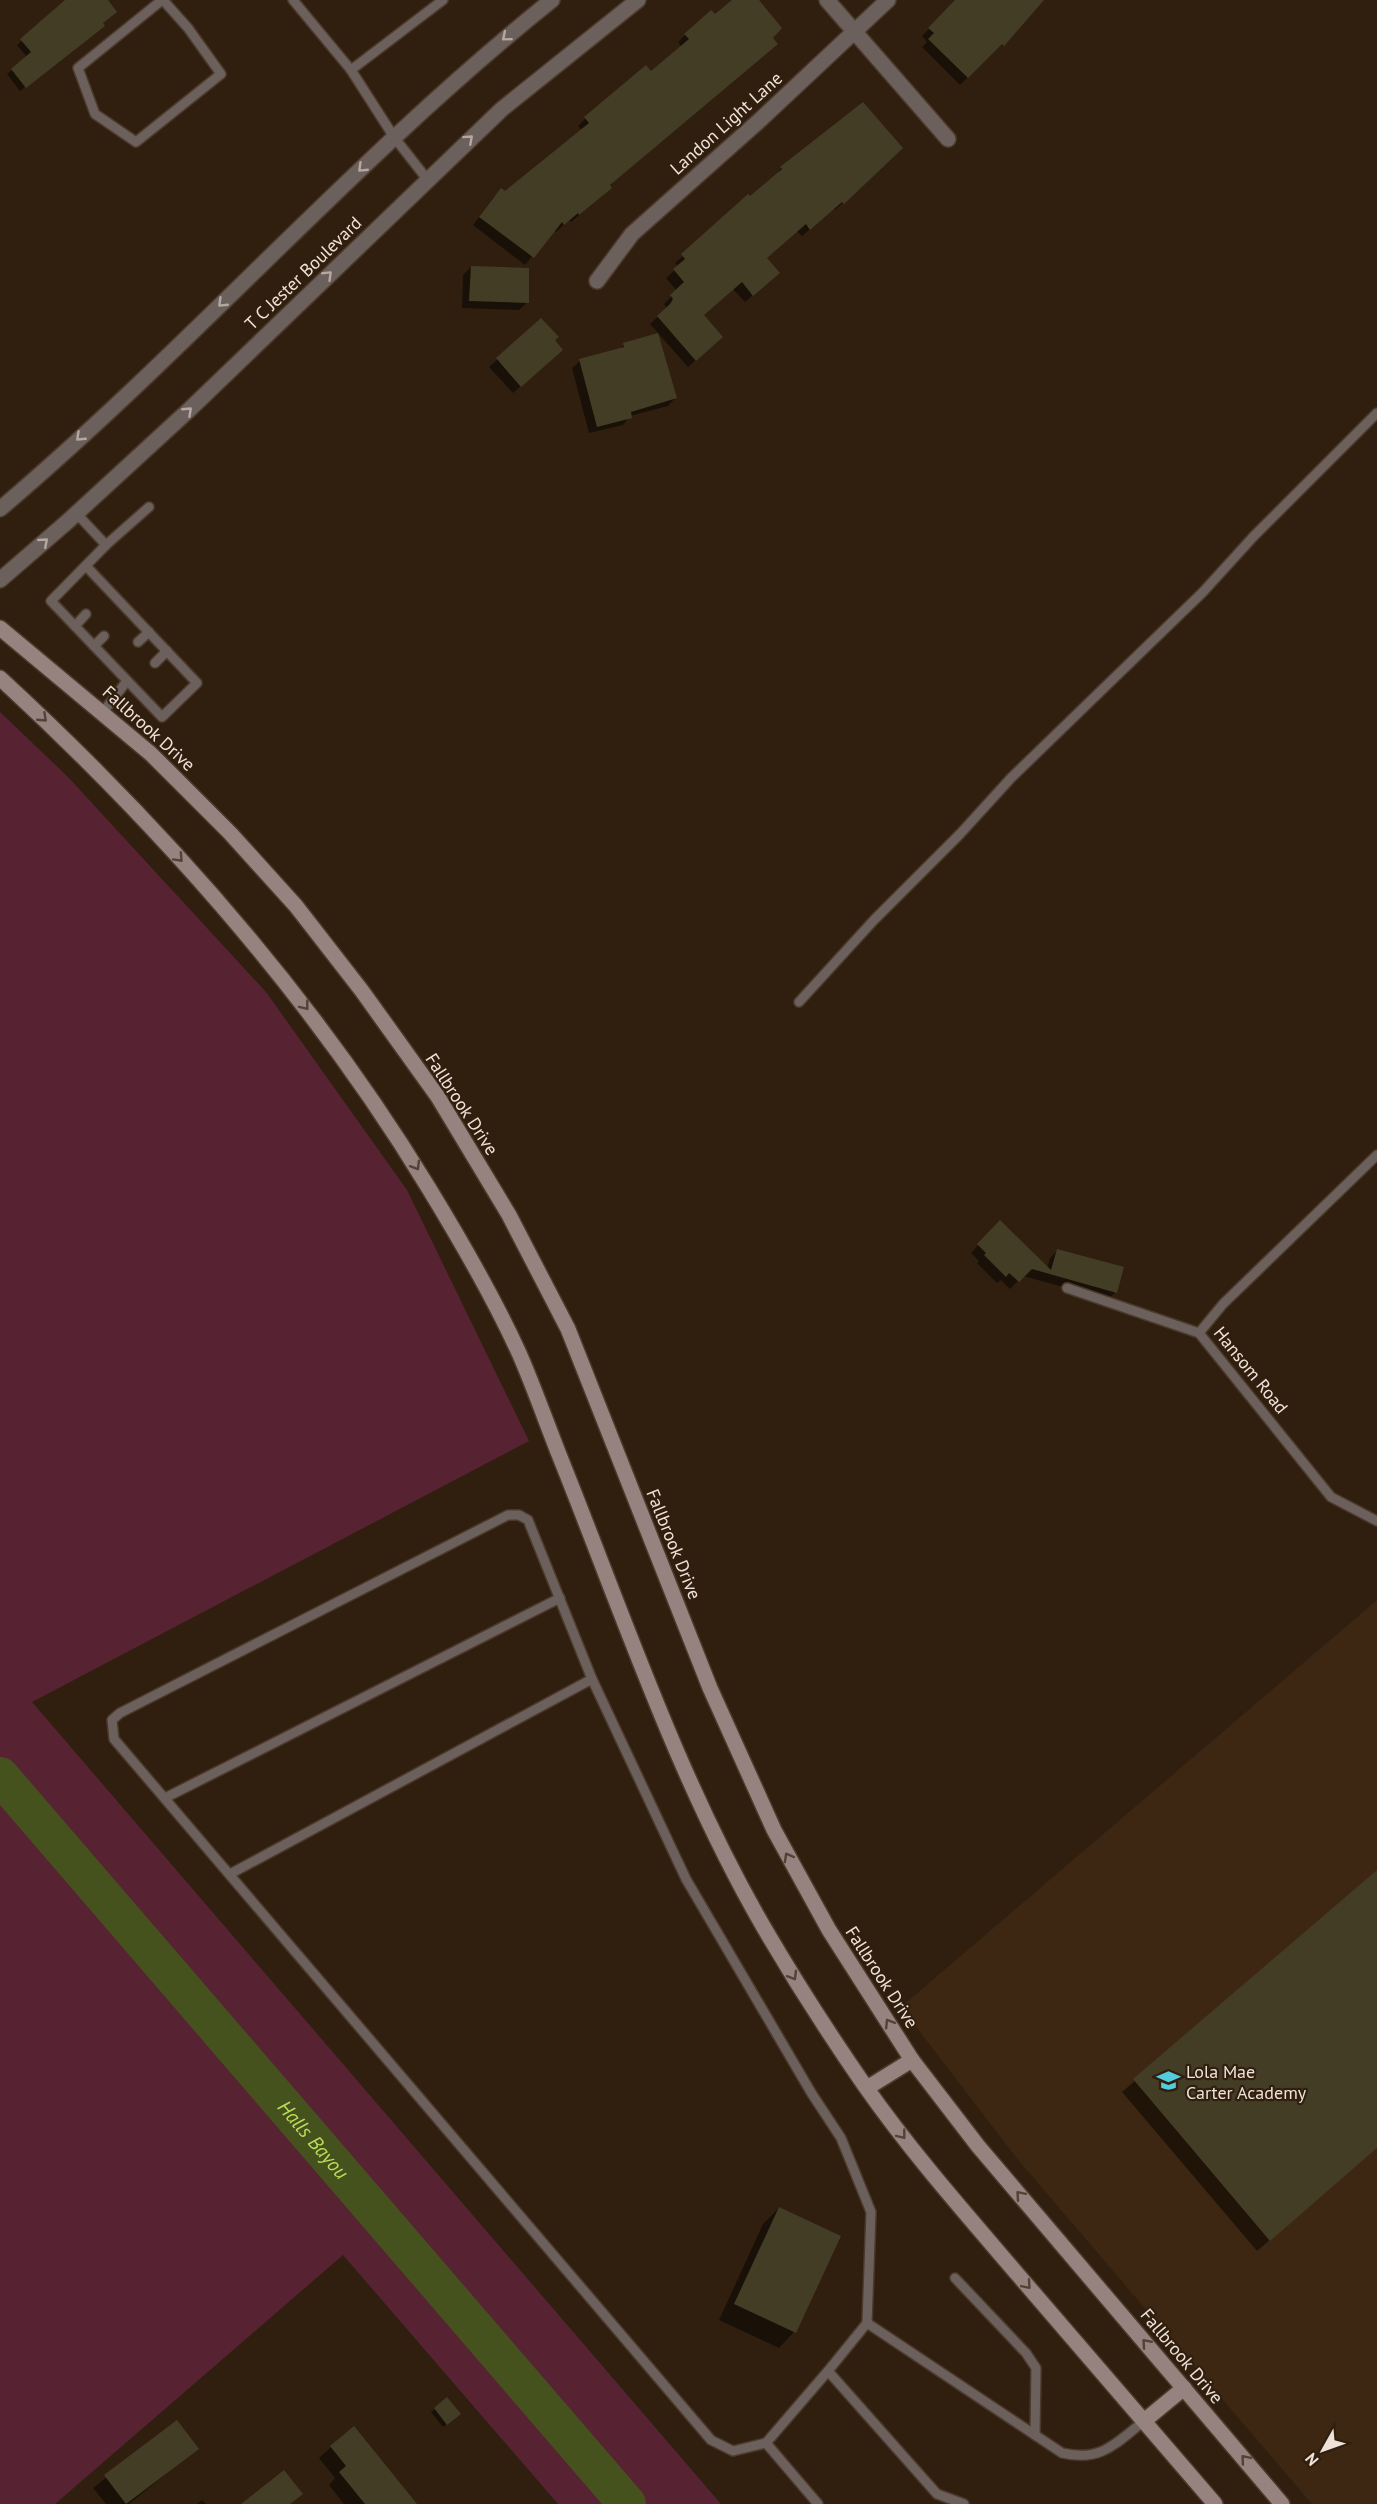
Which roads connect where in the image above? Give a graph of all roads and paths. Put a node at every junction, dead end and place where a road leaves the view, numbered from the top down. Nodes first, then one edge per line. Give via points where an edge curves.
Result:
1 (163, 0) edge
2 (293, 0) edge
3 (443, 0) edge
4 (552, 0) edge
5 (638, 0) edge
6 (827, 0) edge
7 (888, 0) edge
8 (856, 32) junction
9 (351, 70) junction
10 (394, 137) junction
11 (948, 139) dead end
12 (427, 179) junction
13 (597, 281) dead end
14 (1377, 413) edge
15 (149, 507) dead end
16 (0, 509) edge
17 (77, 514) junction
18 (106, 545) junction
19 (86, 566) junction
20 (0, 580) edge
21 (128, 611) junction
22 (87, 614) dead end
23 (120, 619) dead end
24 (75, 626) junction
25 (0, 628) edge
26 (148, 632) junction
27 (104, 636) dead end
28 (138, 642) dead end
29 (94, 646) junction
30 (167, 651) junction
31 (121, 657) dead end
32 (155, 663) dead end
33 (112, 666) junction
34 (0, 678) edge
35 (133, 682) junction
36 (104, 712) junction
37 (799, 1002) dead end
38 (1377, 1155) edge
39 (1067, 1288) dead end
40 (1199, 1333) junction
41 (1377, 1521) edge
42 (560, 1598) junction
43 (592, 1679) junction
44 (165, 1798) junction
45 (230, 1874) junction
46 (912, 2060) junction
47 (867, 2088) junction
48 (955, 2278) dead end
49 (867, 2323) junction
50 (828, 2371) junction
51 (1184, 2388) junction
52 (1144, 2421) junction
53 (1035, 2435) junction
54 (766, 2444) junction
55 (937, 2494) junction
56 (818, 2504) edge
57 (941, 2504) edge
58 (964, 2504) edge
59 (1215, 2504) edge
60 (1282, 2504) edge

1 - 1 lane via 78,68 95,114 136,142 221,74
2 - 9 lane
3 - 9 lane
4 -> 10 street, T C Jester Boulevard
12 -> 5 street, T C Jester Boulevard via 502,109
6 - 8 street
7 - 8 street, Landon Light Lane
8 - 11 street
8 - 13 street, Landon Light Lane via 632,234
9 - 10 lane
10 - 12 lane
10 -> 16 street, T C Jester Boulevard via 153,370
17 -> 12 street, T C Jester Boulevard via 190,410
14 - 37 lane via 1187,609 1011,778
15 - 18 lane
17 - 18 lane
20 -> 17 street, T C Jester Boulevard
18 - 19 lane
19 - 21 lane via 107,594
19 - 24 lane via 51,601
21 - 23 lane
21 - 26 lane
22 - 24 lane
24 - 29 lane
25 - 36 main road, Fallbrook Drive
26 - 28 lane
26 - 30 lane
27 - 29 lane
29 - 33 lane
30 - 32 lane
30 - 35 lane via 197,683 162,717
31 - 33 lane
33 - 35 lane
34 -> 47 main road via 114,789 254,941 319,1023 398,1137 461,1241 519,1352 660,1708 723,1852 811,2005
35 - 36 lane
46 -> 36 main road, Fallbrook Drive via 829,1930 774,1830 710,1688 568,1329 509,1215 438,1097 363,991 296,906 223,825
38 - 40 lane via 1223,1304
39 - 40 lane, Hansom Road
40 - 41 lane, Hansom Road via 1331,1497
42 - 43 lane
42 - 44 lane
42 - 44 lane via 528,1520 508,1515 120,1713 112,1720 114,1739
43 - 45 lane
43 - 49 lane via 686,1879 841,2138 871,2212
44 - 45 lane
45 - 54 lane via 711,2440 733,2451
46 - 47 main road
51 -> 46 main road, Fallbrook Drive via 978,2146
47 -> 52 main road via 945,2189
48 - 53 lane via 1036,2368
49 - 50 lane
49 - 53 lane
50 - 54 lane
50 - 55 lane
51 - 52 main road
60 -> 51 main road, Fallbrook Drive
52 - 53 lane via 1098,2455 1083,2457 1062,2453
52 - 59 main road
54 - 56 lane
55 - 57 lane
55 - 58 lane

